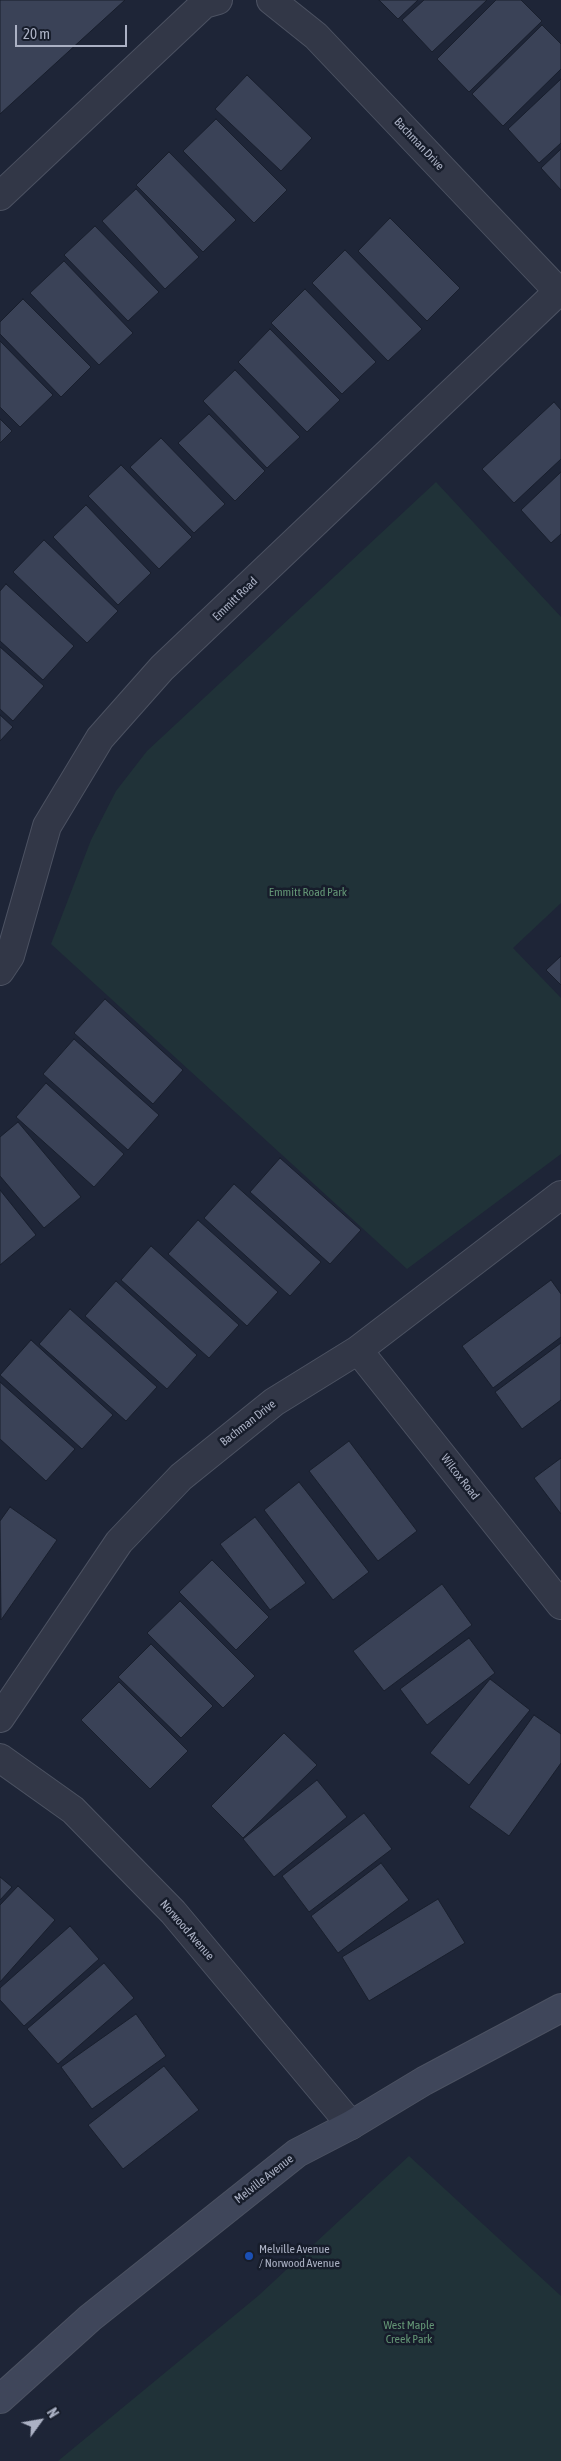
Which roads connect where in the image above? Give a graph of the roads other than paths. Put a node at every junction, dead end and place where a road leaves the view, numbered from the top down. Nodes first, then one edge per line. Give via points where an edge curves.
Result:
1 (218, 0) edge
2 (271, 0) edge
3 (0, 196) edge
4 (560, 292) edge
5 (0, 971) edge
6 (561, 1195) edge
7 (358, 1350) junction
8 (561, 1604) edge
9 (0, 1718) edge
10 (0, 1758) edge
11 (561, 2008) edge
12 (351, 2125) junction
13 (0, 2399) edge

1 - 3 street via 204,4
2 - 4 street, Bachman Drive via 316,36
4 - 5 street, Emmitt Road via 162,668 100,738 47,826 10,956
6 - 7 street, Bachman Drive
7 - 8 street, Wilcox Road
7 - 9 street, Bachman Drive via 274,1402 181,1477 118,1542
10 - 12 street, Norwood Avenue via 73,1810 173,1912
11 - 12 street, Melville Avenue via 424,2081
12 - 13 street, Melville Avenue via 297,2154 227,2207 90,2318

